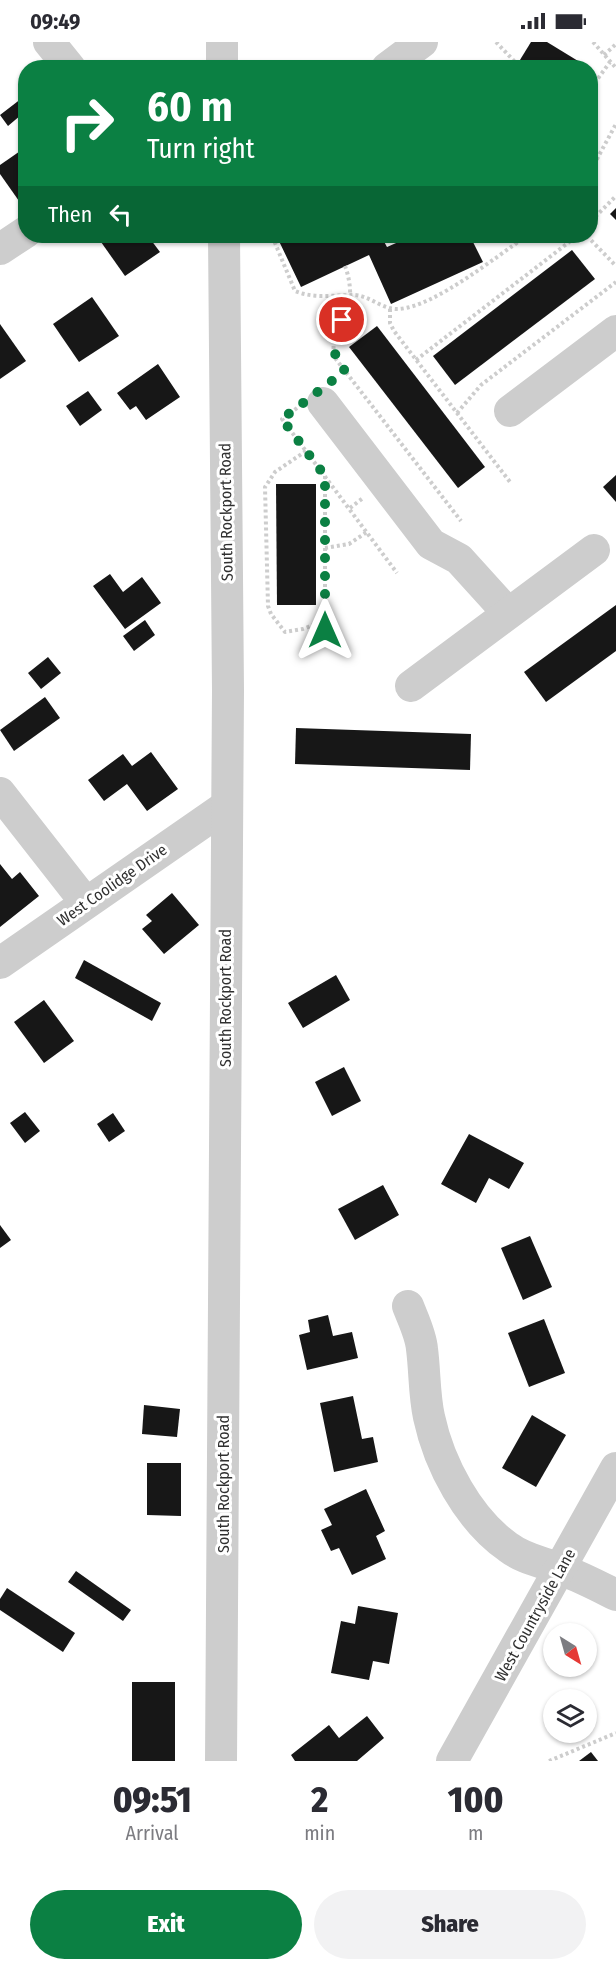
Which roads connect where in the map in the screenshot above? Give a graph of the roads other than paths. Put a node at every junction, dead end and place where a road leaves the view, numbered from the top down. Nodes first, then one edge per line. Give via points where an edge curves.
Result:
1 (50, 42) edge
2 (222, 42) edge
3 (422, 42) edge
4 (63, 60) edge
5 (222, 60) edge
6 (398, 60) edge
7 (18, 237) edge
8 (224, 243) edge
9 (0, 249) edge
10 (616, 331) edge
11 (320, 395) road end
12 (510, 411) dead end
13 (594, 550) dead end
14 (508, 613) junction
15 (411, 686) dead end
16 (0, 793) edge
17 (225, 807) junction
18 (86, 903) junction
19 (0, 963) edge
20 (408, 1305) dead end
21 (616, 1468) edge
22 (561, 1569) junction
23 (616, 1595) edge
24 (221, 1761) edge
25 (452, 1761) edge

1 - 4 street
2 - 5 street
3 - 6 street
7 - 9 street
8 - 17 street, South Rockport Road via 228,690
10 - 12 street
11 - 14 street via 430,544 459,559
13 - 14 street
14 - 15 street
16 - 18 street
17 - 18 street, West Coolidge Drive
17 - 24 street, South Rockport Road
18 - 19 street, West Coolidge Drive
20 - 22 street via 422,1347 423,1385 430,1419 458,1490 492,1534 509,1548 534,1562
21 - 22 street, West Countryside Lane
22 - 23 street
22 - 25 street, West Countryside Lane

